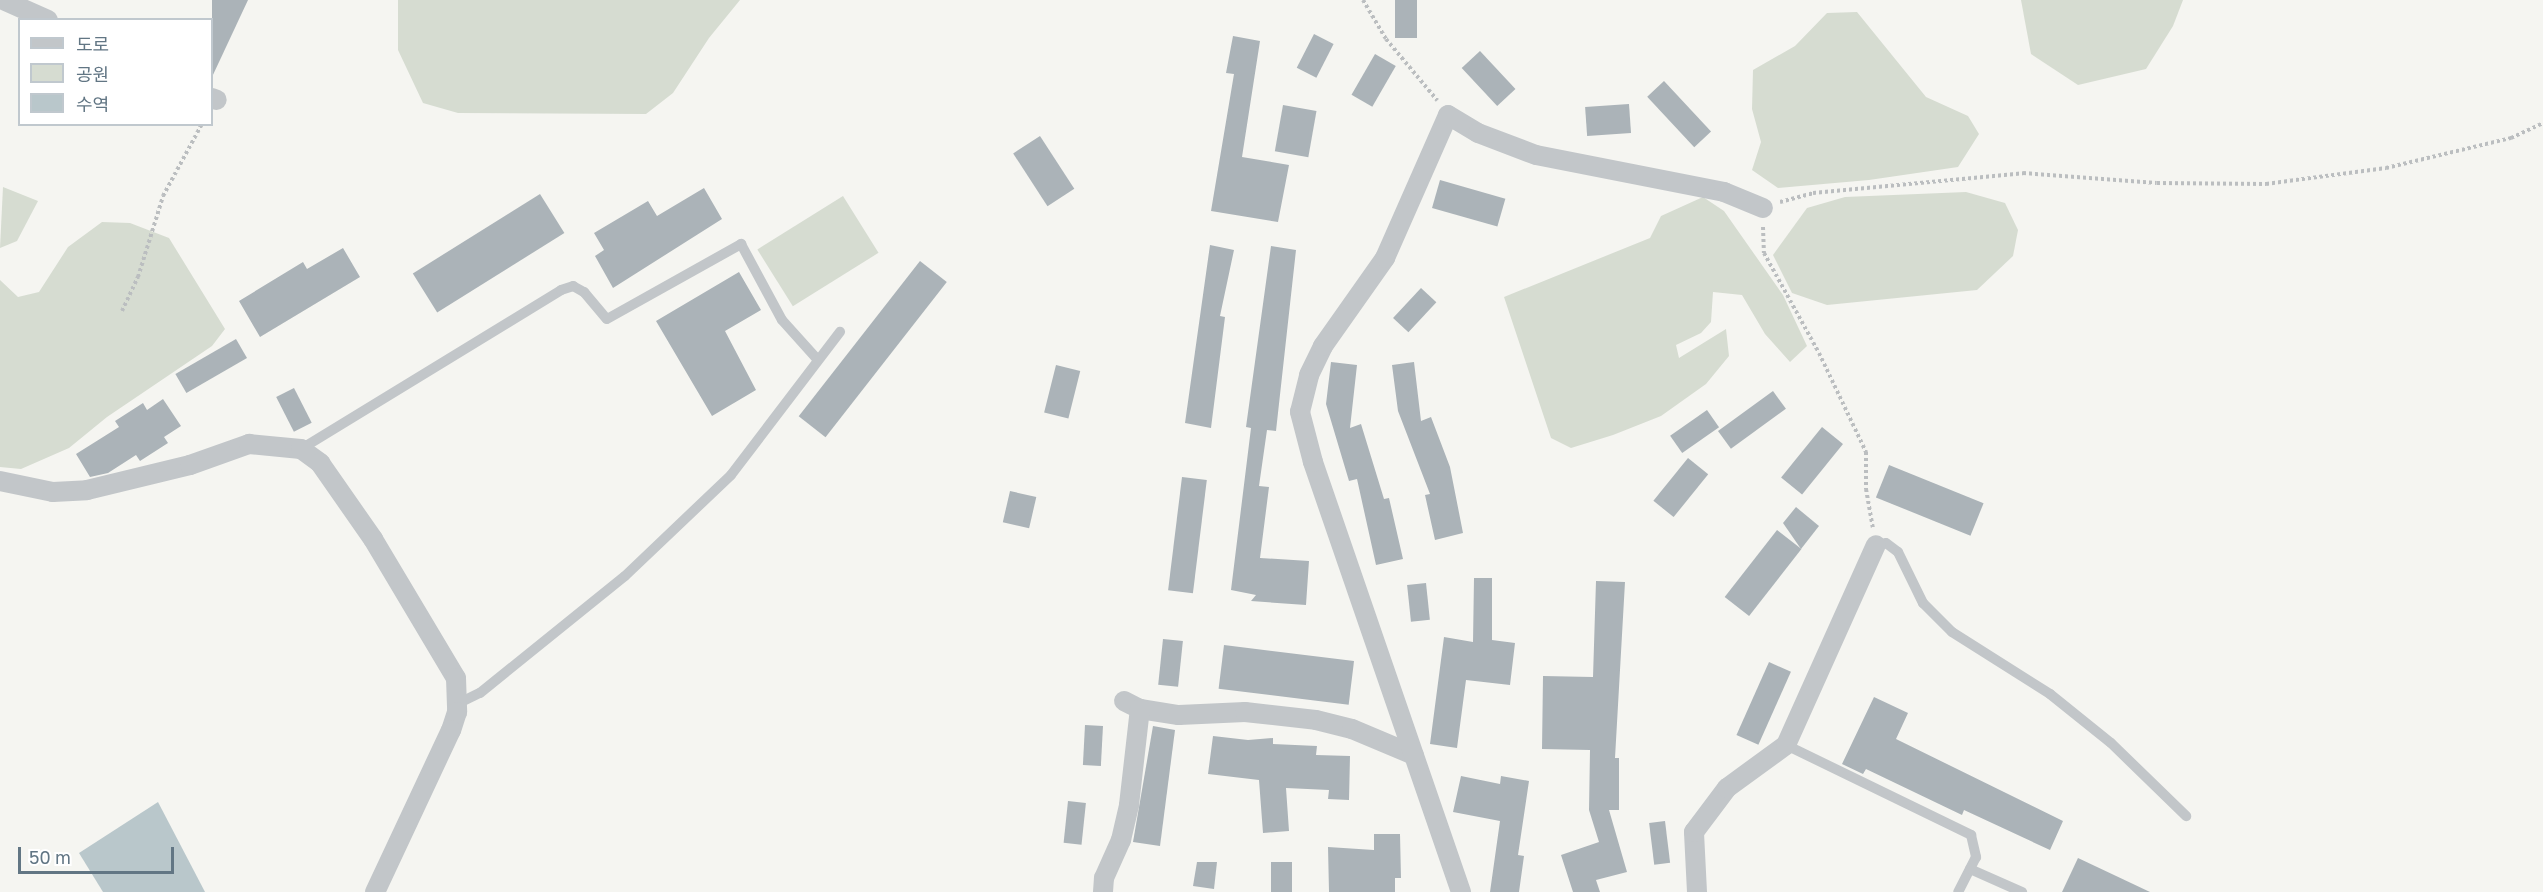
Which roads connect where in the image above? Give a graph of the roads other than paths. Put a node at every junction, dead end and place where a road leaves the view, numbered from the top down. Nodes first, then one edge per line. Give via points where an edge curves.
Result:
1 (3, 0) edge
2 (44, 18) edge
3 (1763, 208) road end
4 (840, 332) dead end
5 (817, 359) junction
6 (301, 448) junction
7 (0, 481) edge
8 (1876, 545) joint
9 (457, 704) junction
10 (1786, 744) junction
11 (1414, 754) junction
12 (2186, 816) dead end
13 (1970, 869) junction
14 (375, 892) edge
15 (1104, 892) edge
16 (1461, 892) edge
17 (1697, 892) edge
18 (1958, 892) edge
19 (2022, 892) edge

1 - 2 street
3 - 11 street via 1724,192 1536,155 1478,133 1448,115 1385,258 1323,346 1309,375 1300,412 1312,462
4 - 5 lane
5 - 6 lane via 782,320 741,244 607,319 584,292 573,286 561,290
5 - 9 lane via 731,476 625,576 480,693
6 - 7 street via 249,444 190,465 87,490 53,492
6 - 9 street via 320,463 373,539 447,658 456,678
8 - 10 street
8 - 12 lane via 1886,543 1898,552 1923,603 1952,632 2050,694 2111,743
9 - 14 street via 440,756
10 - 13 lane via 1971,835 1976,857
10 - 17 street via 1727,788 1694,832
11 - 15 street via 1352,729 1316,720 1245,712 1179,715 1132,705 1129,805 1121,840 1104,878
11 - 16 street
13 - 18 lane
13 - 19 lane

